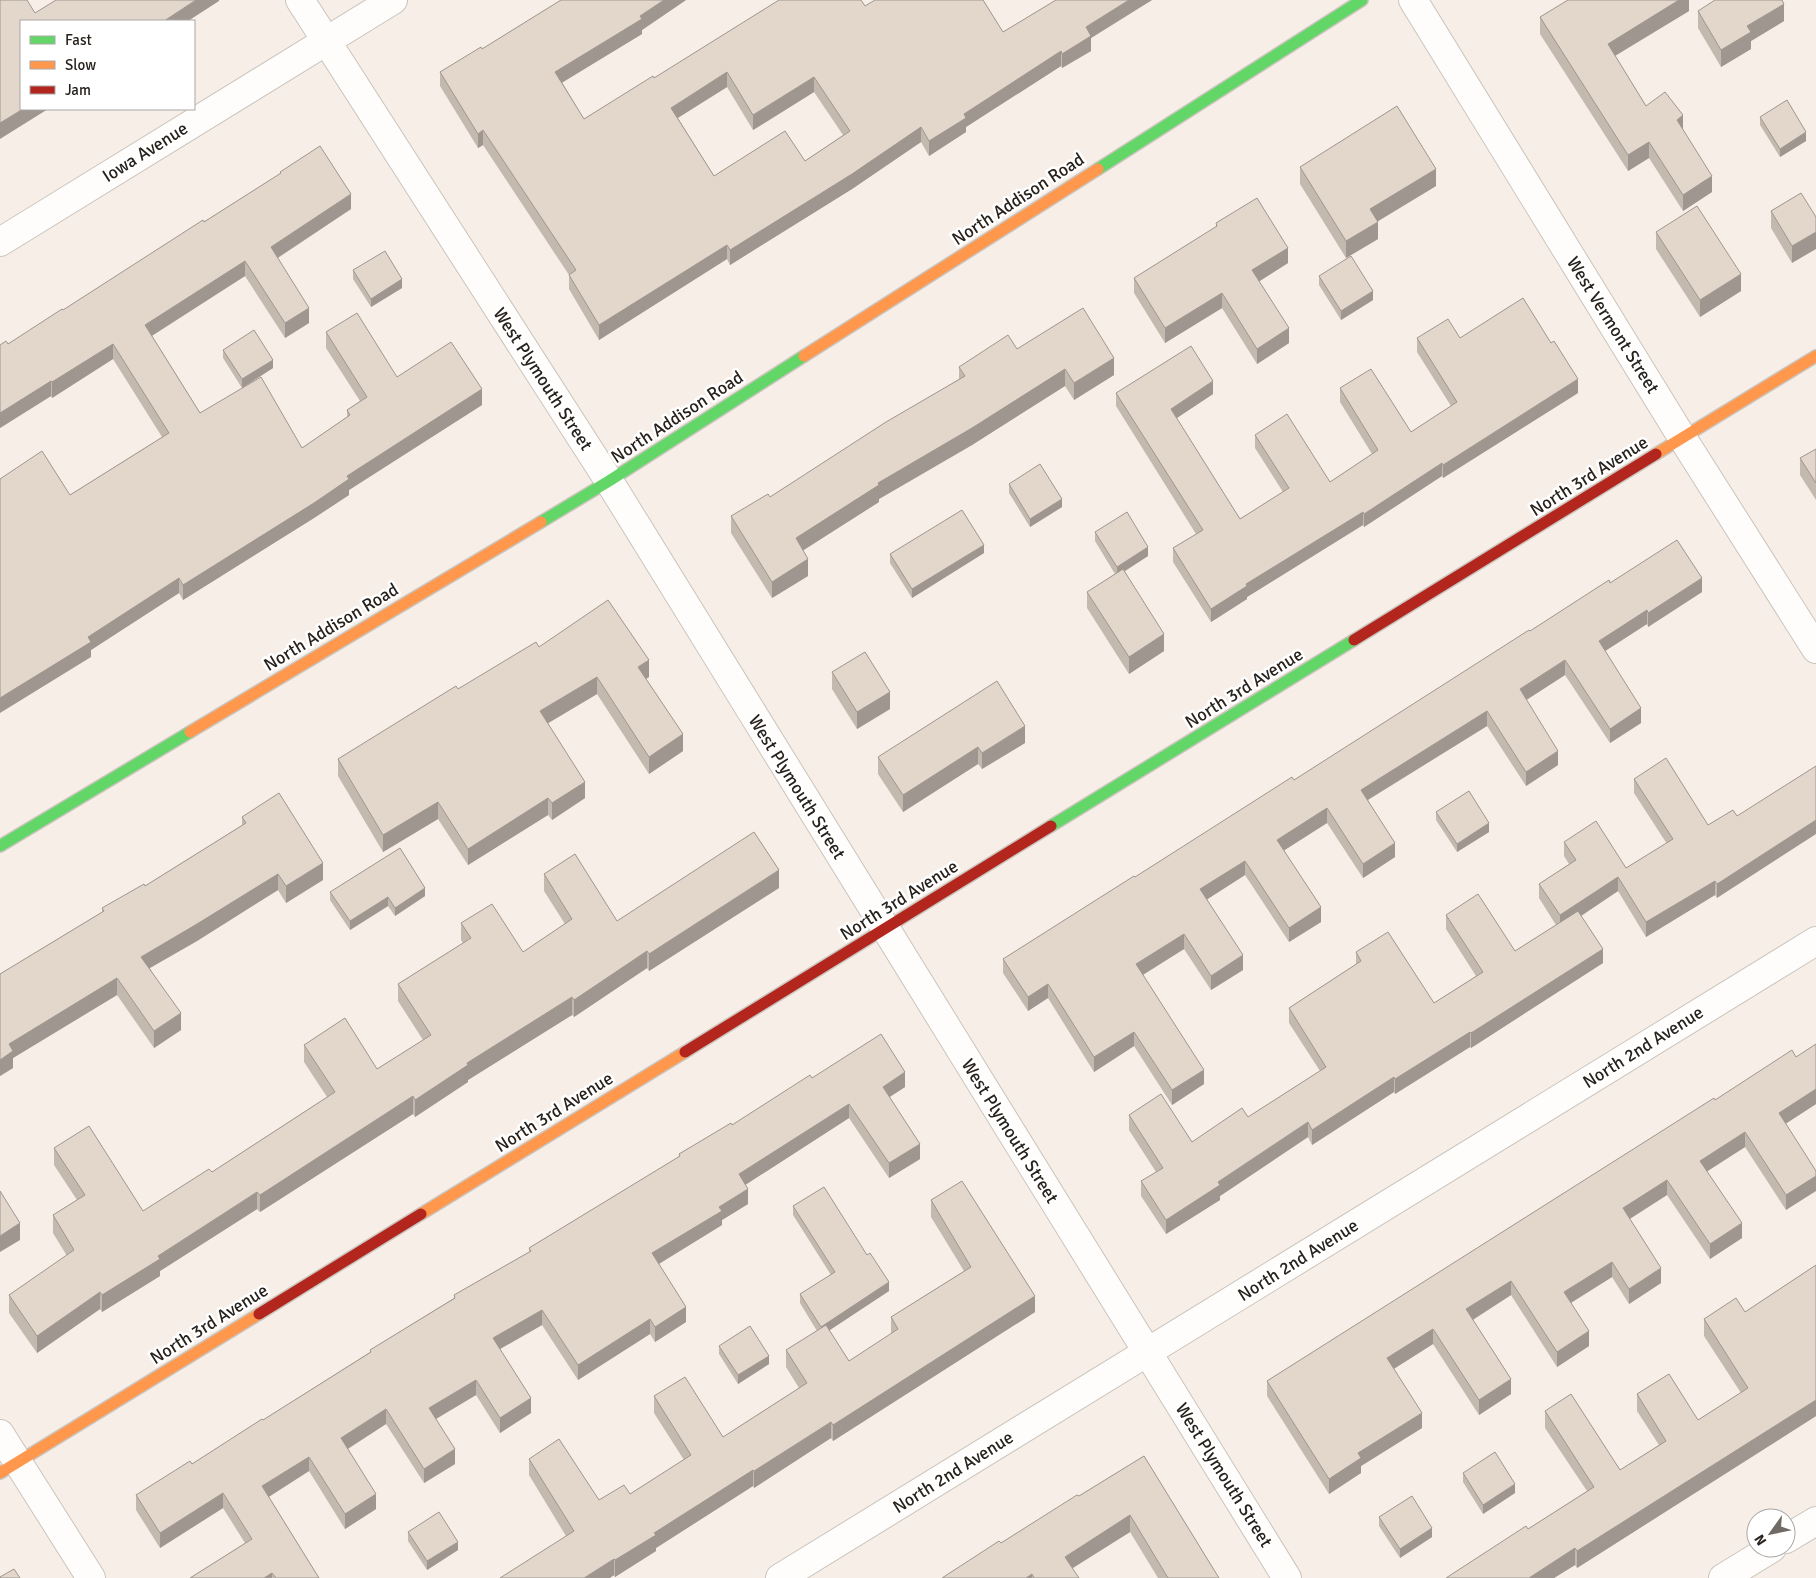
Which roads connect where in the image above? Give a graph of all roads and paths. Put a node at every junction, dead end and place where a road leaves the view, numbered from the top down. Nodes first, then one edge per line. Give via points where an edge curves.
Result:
1 (300, 0) edge
2 (393, 0) edge
3 (1362, 0) edge
4 (1413, 0) edge
5 (326, 41) junction
6 (0, 242) edge
7 (1816, 356) edge
8 (1683, 439) junction
9 (609, 481) junction
10 (1816, 649) edge
11 (0, 846) edge
12 (885, 929) junction
13 (1816, 941) edge
14 (1147, 1352) junction
15 (0, 1434) edge
16 (9, 1467) edge
17 (1816, 1521) edge
18 (1796, 1533) edge
19 (1756, 1558) edge
20 (90, 1578) edge
21 (780, 1578) edge
22 (1287, 1578) edge
23 (1723, 1578) edge

1 - 5 street, West Plymouth Street
2 - 5 street, Iowa Avenue
3 - 9 street, North Addison Road
4 - 8 street, West Vermont Street
5 - 6 street, Iowa Avenue
5 - 9 street, West Plymouth Street
7 - 8 street, North 3rd Avenue
8 - 10 street, West Vermont Street
8 - 12 street, North 3rd Avenue
9 - 11 street, North Addison Road
9 - 12 street, West Plymouth Street
12 - 14 street, West Plymouth Street
12 - 16 street, North 3rd Avenue
13 - 14 street, North 2nd Avenue
14 - 21 street, North 2nd Avenue
14 - 22 street, West Plymouth Street
15 - 16 street
16 - 20 street
17 - 18 street
19 - 23 street

